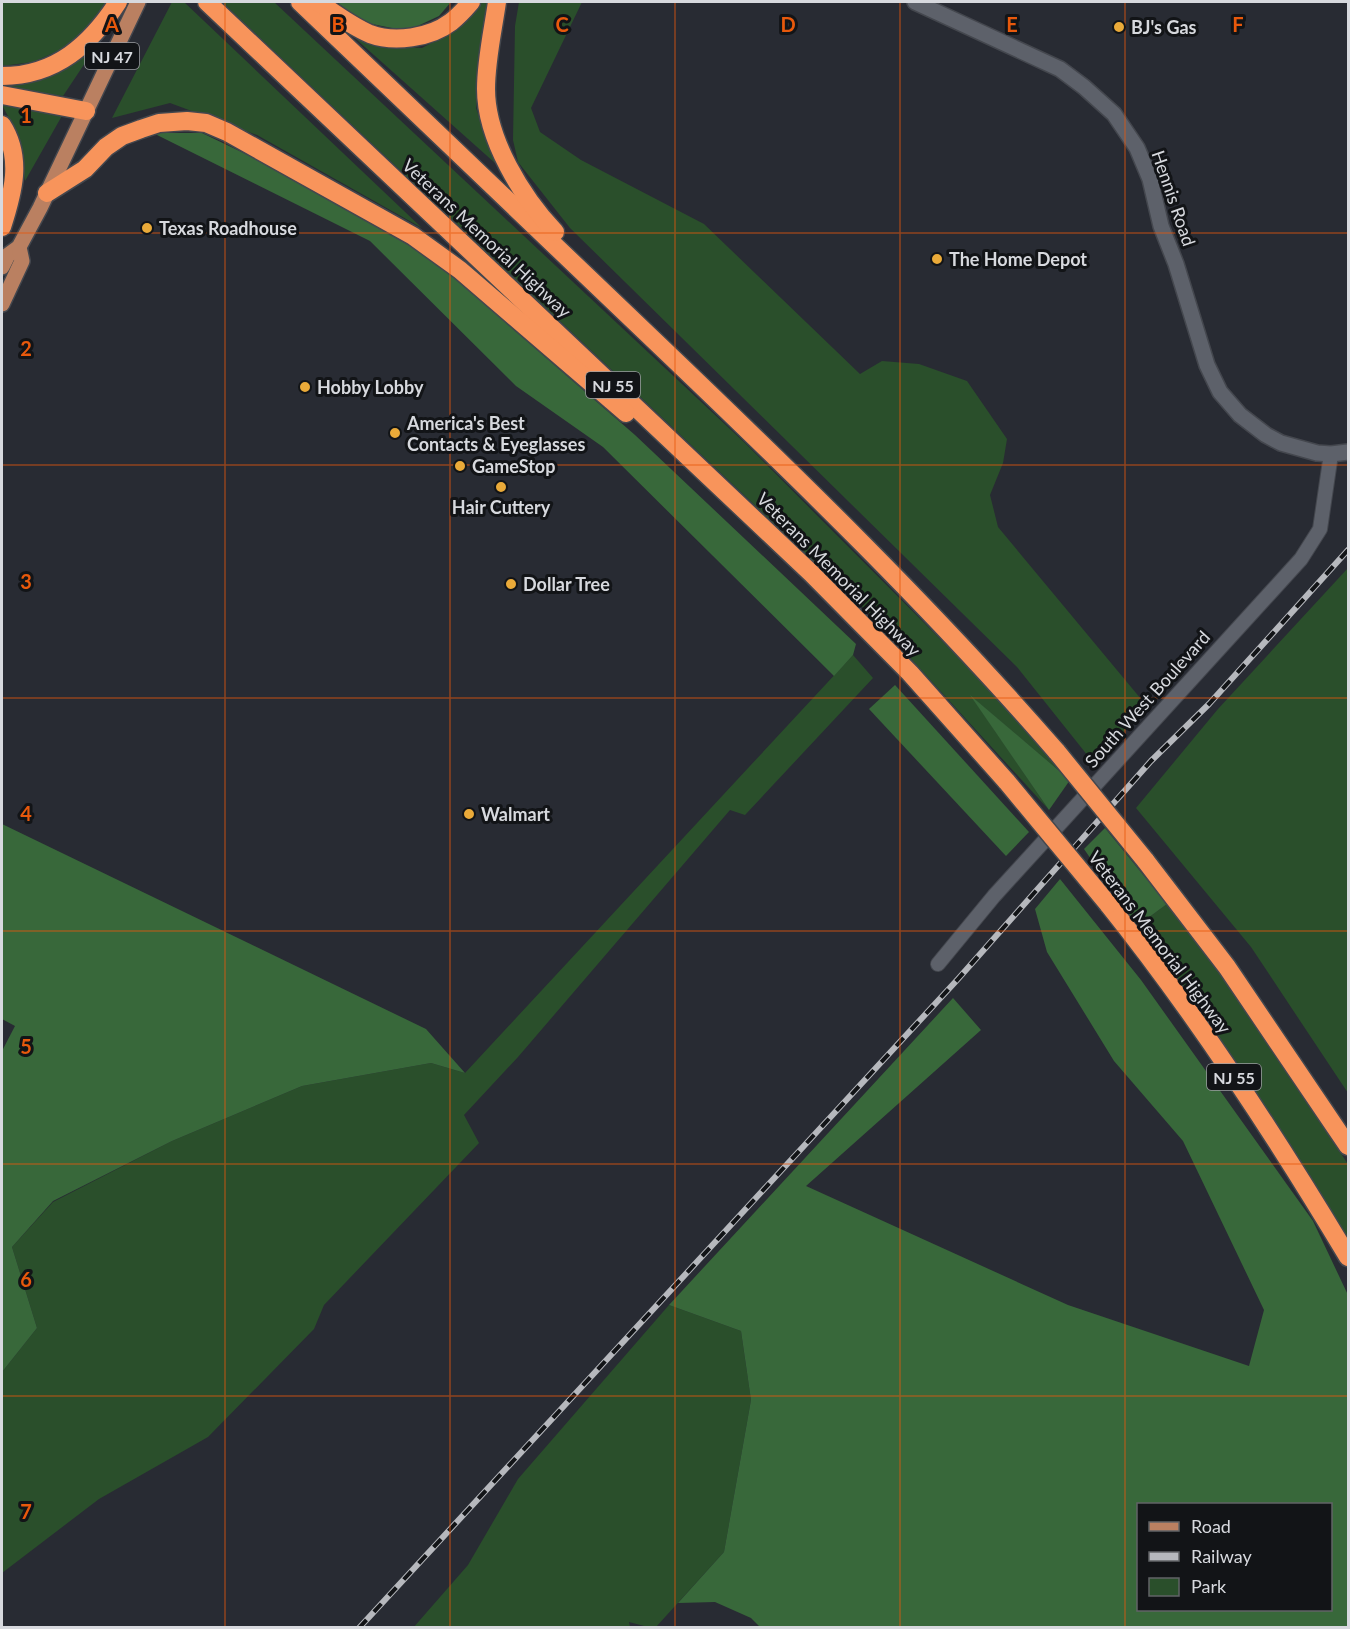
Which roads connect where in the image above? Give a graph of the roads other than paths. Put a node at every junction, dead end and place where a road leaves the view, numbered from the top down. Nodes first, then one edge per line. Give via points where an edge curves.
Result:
1 (118, 2) edge
2 (138, 2) edge
3 (207, 2) edge
4 (300, 2) edge
5 (318, 2) edge
6 (471, 2) edge
7 (497, 2) edge
8 (915, 2) edge
9 (2, 76) edge
10 (2, 95) edge
11 (86, 111) junction
12 (2, 125) edge
13 (47, 193) junction
14 (2, 227) edge
15 (19, 247) junction
16 (2, 267) edge
17 (2, 304) edge
18 (717, 400) junction
19 (1348, 452) edge
20 (1331, 454) junction
21 (774, 538) junction
22 (938, 964) dead end
23 (1348, 1146) edge
24 (1348, 1257) edge

1 - 9 highway via 102,26 65,58 47,68
2 - 11 main road, NJ 47
3 - 21 highway, Veterans Memorial Highway / NJ 55
4 - 18 highway, Veterans Memorial Highway
5 - 6 highway via 357,28 395,38 441,28
7 - 18 highway via 486,91 491,123 503,157 550,227
8 - 20 street, Hennis Road via 1060,69 1114,114 1137,148 1150,179 1161,226 1207,365 1220,392 1240,415 1266,435 1299,449
10 - 11 highway
11 - 13 main road, NJ 47
12 - 14 highway via 13,149 15,172
13 - 15 main road, NJ 47
13 - 21 highway via 85,169 122,136 141,129 187,121 206,123 227,132 390,222 438,254
15 - 16 main road, NJ 47 via 8,255
15 - 17 main road, NJ 47 via 22,261
18 - 23 highway, Veterans Memorial Highway, bridge via 959,642 1057,752 1227,967
19 - 20 street
20 - 22 street, South West Boulevard via 1320,529 1301,559 994,896
21 - 24 highway, Veterans Memorial Highway / NJ 55, bridge via 902,666 1007,782 1108,904 1216,1050

